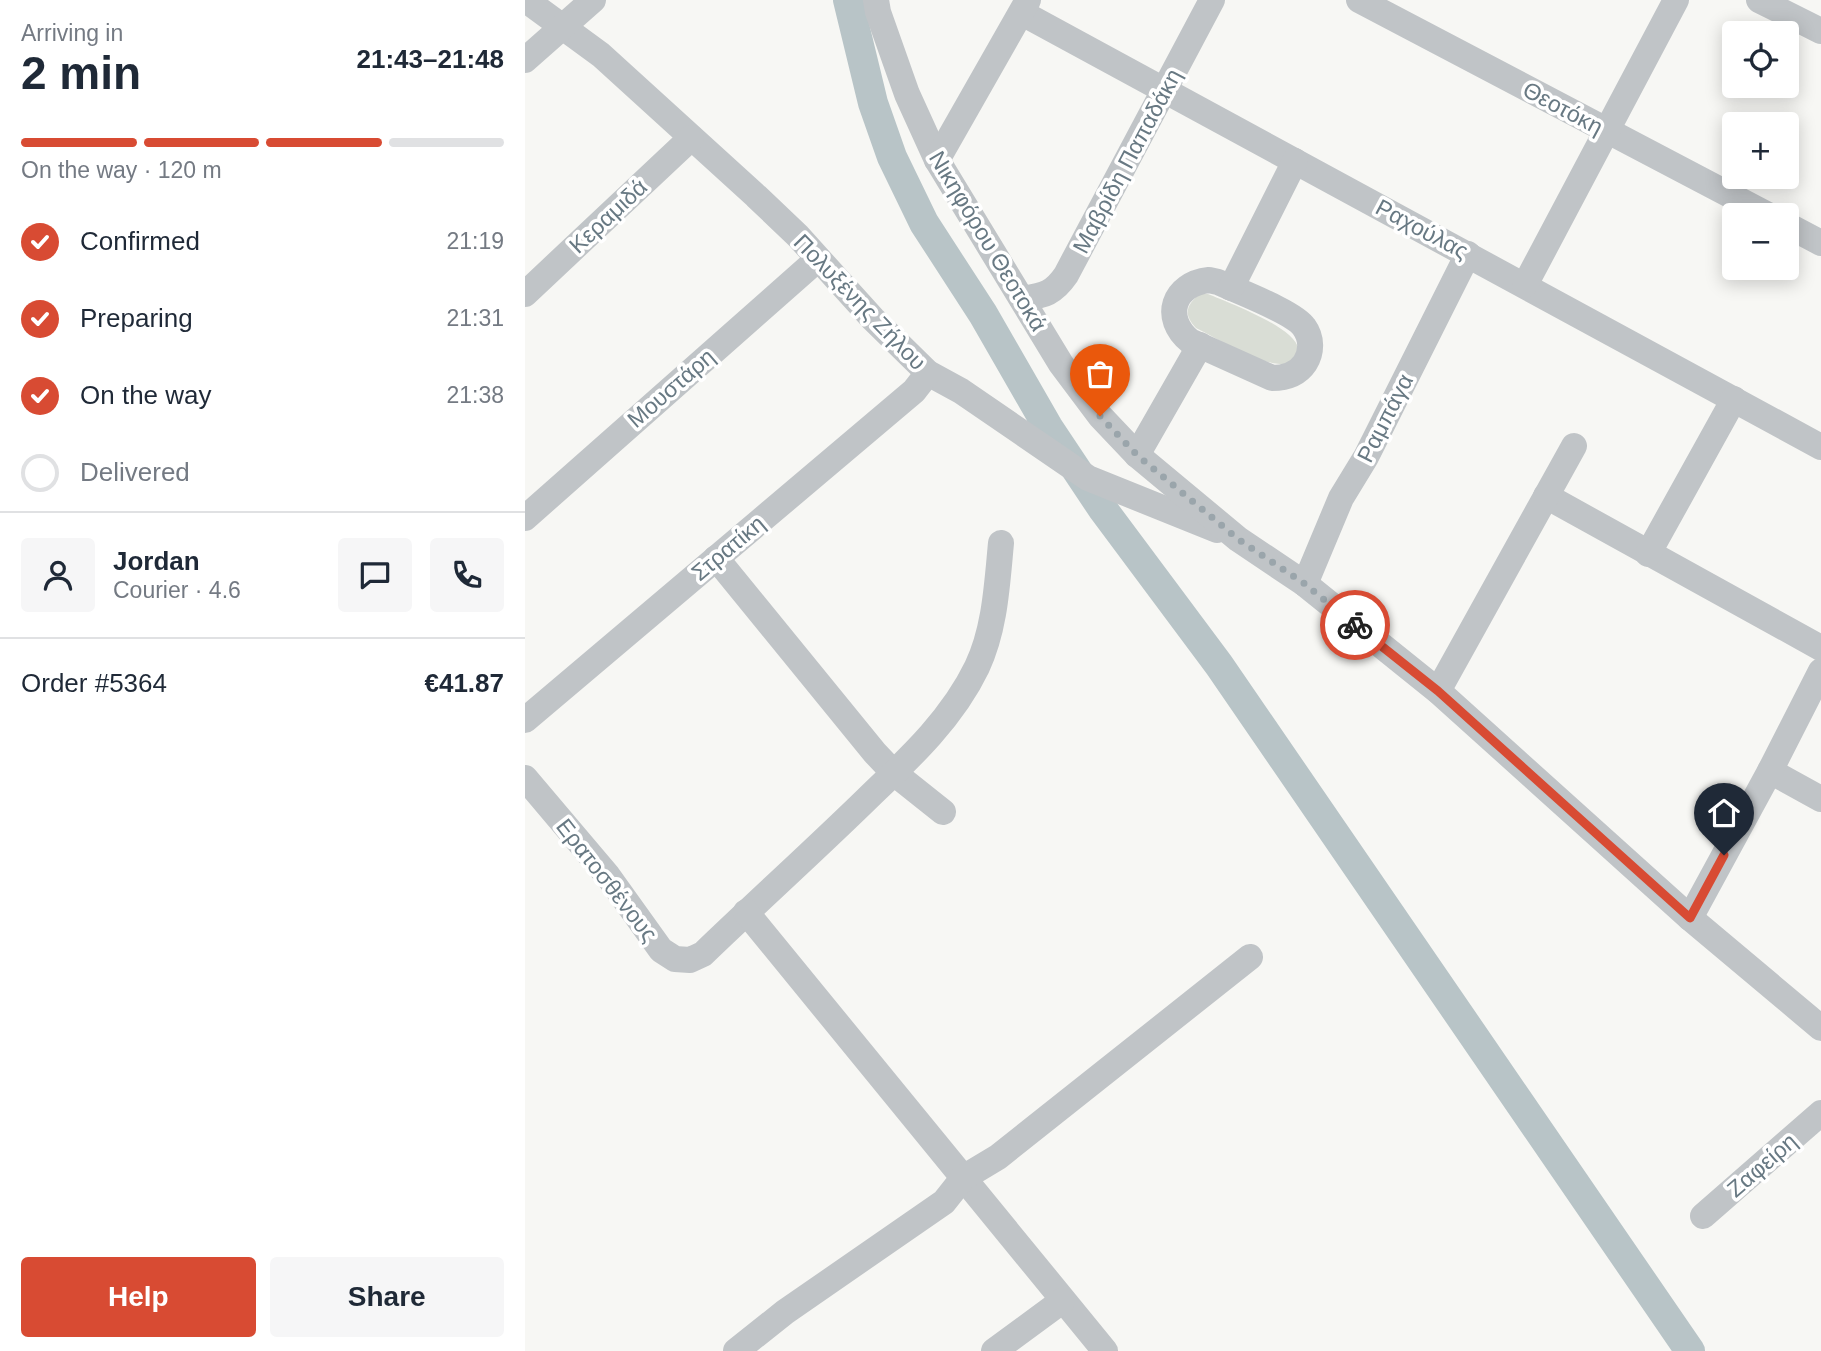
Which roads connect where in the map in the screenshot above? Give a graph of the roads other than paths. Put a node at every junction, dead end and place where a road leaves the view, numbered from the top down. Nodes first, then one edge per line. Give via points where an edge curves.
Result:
1 (526, 0) edge
2 (593, 0) edge
3 (1212, 0) edge
4 (1359, 0) edge
5 (1677, 0) edge
6 (1759, 0) edge
7 (880, 4) edge
8 (1025, 7) edge
9 (563, 26) junction
10 (1821, 31) edge
11 (525, 60) edge
12 (1165, 90) junction
13 (1608, 131) junction
14 (691, 138) junction
15 (937, 160) junction
16 (1295, 161) junction
17 (1744, 203) edge
18 (1799, 231) edge
19 (1821, 243) edge
20 (1468, 254) junction
21 (818, 259) junction
22 (1525, 285) junction
23 (1231, 288) junction
24 (525, 294) edge
25 (1022, 299) junction
26 (1200, 345) junction
27 (928, 373) junction
28 (1734, 399) junction
29 (1574, 446) dead end
30 (1821, 447) edge
31 (1137, 455) junction
32 (1546, 496) junction
33 (525, 518) edge
34 (1238, 539) junction
35 (1001, 543) dead end
36 (1648, 554) junction
37 (716, 558) junction
38 (1305, 584) junction
39 (1821, 648) edge
40 (1821, 671) edge
41 (1438, 691) junction
42 (525, 720) edge
43 (1770, 771) junction
44 (894, 773) junction
45 (525, 778) edge
46 (1821, 799) edge
47 (943, 812) dead end
48 (746, 912) junction
49 (1690, 918) junction
50 (1250, 957) dead end
51 (1821, 1028) edge
52 (1821, 1113) edge
53 (963, 1178) junction
54 (1703, 1216) dead end
55 (1062, 1301) junction
56 (736, 1351) edge
57 (994, 1351) edge
58 (1105, 1351) edge

1 - 9 street, Πολυξένης Ζήλου
2 - 9 street
3 - 12 street, Μαβρίδη Παπαδάκη
4 - 13 street, Θεοτόκη
5 - 13 street
6 - 10 street
7 - 15 street, Νικηφόρου Θεοτοκά via 907,94
8 - 12 street, Ραχούλας
8 - 15 street
9 - 11 street
9 - 14 street, Πολυξένης Ζήλου
12 - 16 street, Ραχούλας
12 - 25 street, Μαβρίδη Παπαδάκη via 1066,275 1047,294
13 - 17 street, Θεοτόκη
13 - 22 street
14 - 21 street, Πολυξένης Ζήλου
14 - 24 street, Κεραμιδά
15 - 25 street, Νικηφόρου Θεοτοκά
16 - 20 street, Ραχούλας
16 - 23 street
18 - 19 street
20 - 22 street, Ραχούλας
20 - 38 street, Ραμπάγα via 1341,498
21 - 27 street, Πολυξένης Ζήλου
21 - 33 street, Μουστάρη
22 - 28 street, Ραχούλας
23 - 26 street via 1209,280 1189,285 1181,293 1174,313 1176,324 1182,334
23 - 26 street via 1304,326 1310,344 1306,361 1294,374 1272,378
25 - 31 street, Νικηφόρου Θεοτοκά via 1061,364
26 - 31 street
27 - 34 street, Πολυξένης Ζήλου via 1088,478
27 - 37 street, Στρατίκη via 914,391
28 - 30 street, Ραχούλας
28 - 36 street
29 - 32 street
31 - 34 street, Νικηφόρου Θεοτοκά
32 - 36 street
32 - 41 street
34 - 38 street
35 - 44 street via 993,618 977,666 943,721
36 - 39 street
37 - 42 street, Στρατίκη
37 - 44 street
38 - 41 street
40 - 43 street
41 - 49 street
43 - 46 street
43 - 49 street
44 - 47 street
44 - 48 street
45 - 48 street, Ερατοσθένους via 608,876 661,950 675,959 690,960 703,954
48 - 53 street
49 - 51 street
50 - 53 street via 998,1157
52 - 54 street, Ζαφείρη
53 - 55 street
53 - 56 street via 944,1202
55 - 57 street
55 - 58 street

